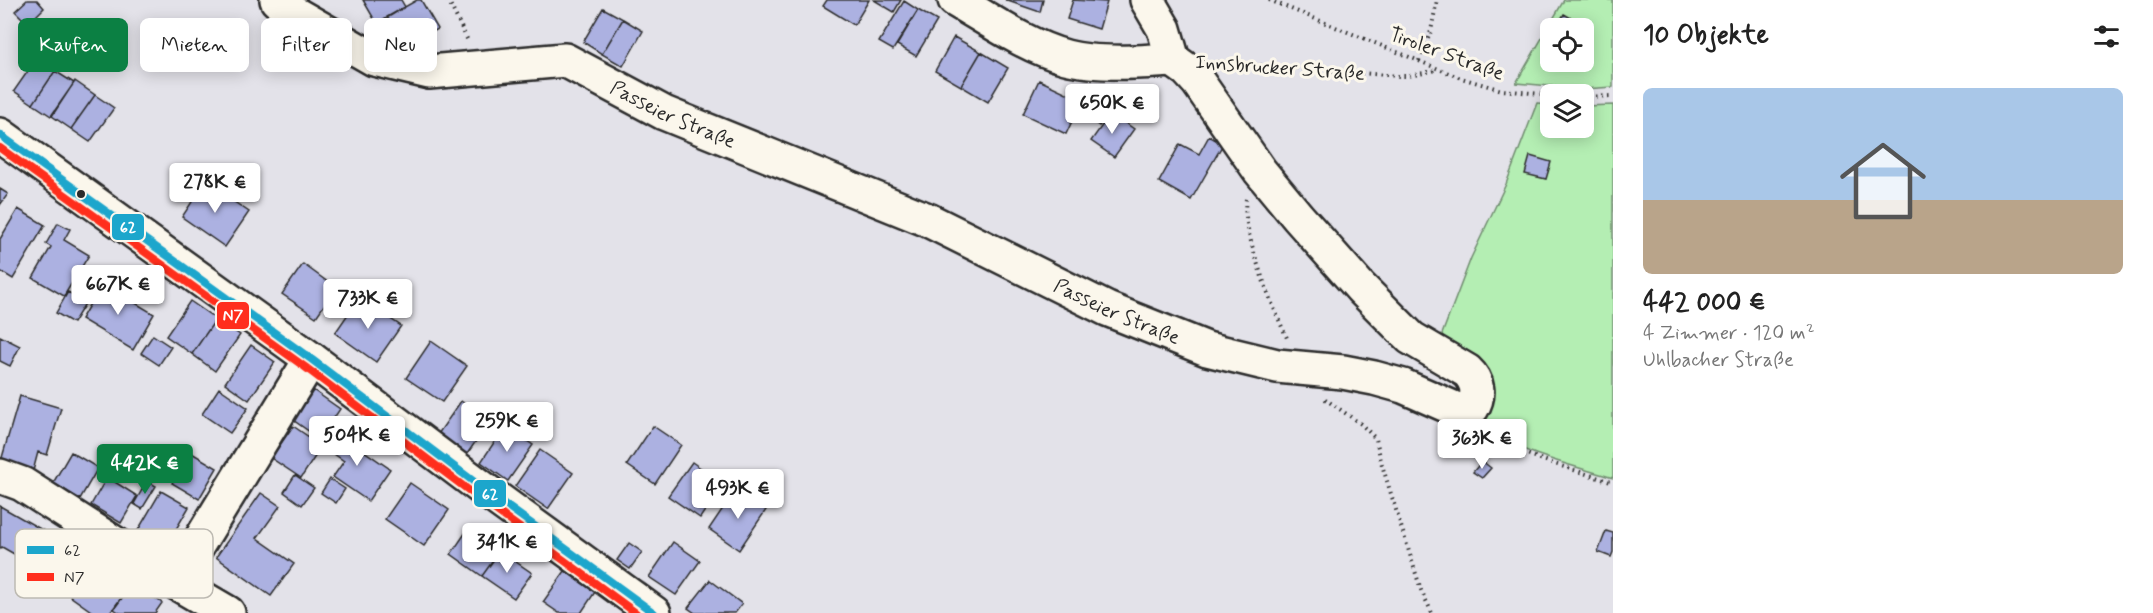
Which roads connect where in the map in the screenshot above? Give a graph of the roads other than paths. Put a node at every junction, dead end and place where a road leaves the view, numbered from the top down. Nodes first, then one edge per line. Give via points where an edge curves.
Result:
1 (277, 0) edge
2 (955, 0) edge
3 (1147, 0) edge
4 (1173, 60) junction
5 (0, 135) edge
6 (311, 359) junction
7 (0, 476) edge
8 (92, 529) edge
9 (207, 529) edge
10 (202, 598) edge
11 (228, 613) edge
12 (654, 613) edge

1 - 4 street, Passeier Straße via 374,59 429,72 565,60 664,113 927,220 1107,309 1207,349 1265,364 1374,378 1460,411 1470,409 1477,396 1473,377 1403,332 1260,171 1198,82
2 - 4 street, Innsbrucker Straße via 1029,43 1068,57
3 - 4 street via 1164,29
5 - 6 street
6 - 9 street
6 - 12 street
7 - 8 street via 22,484
10 - 11 street

